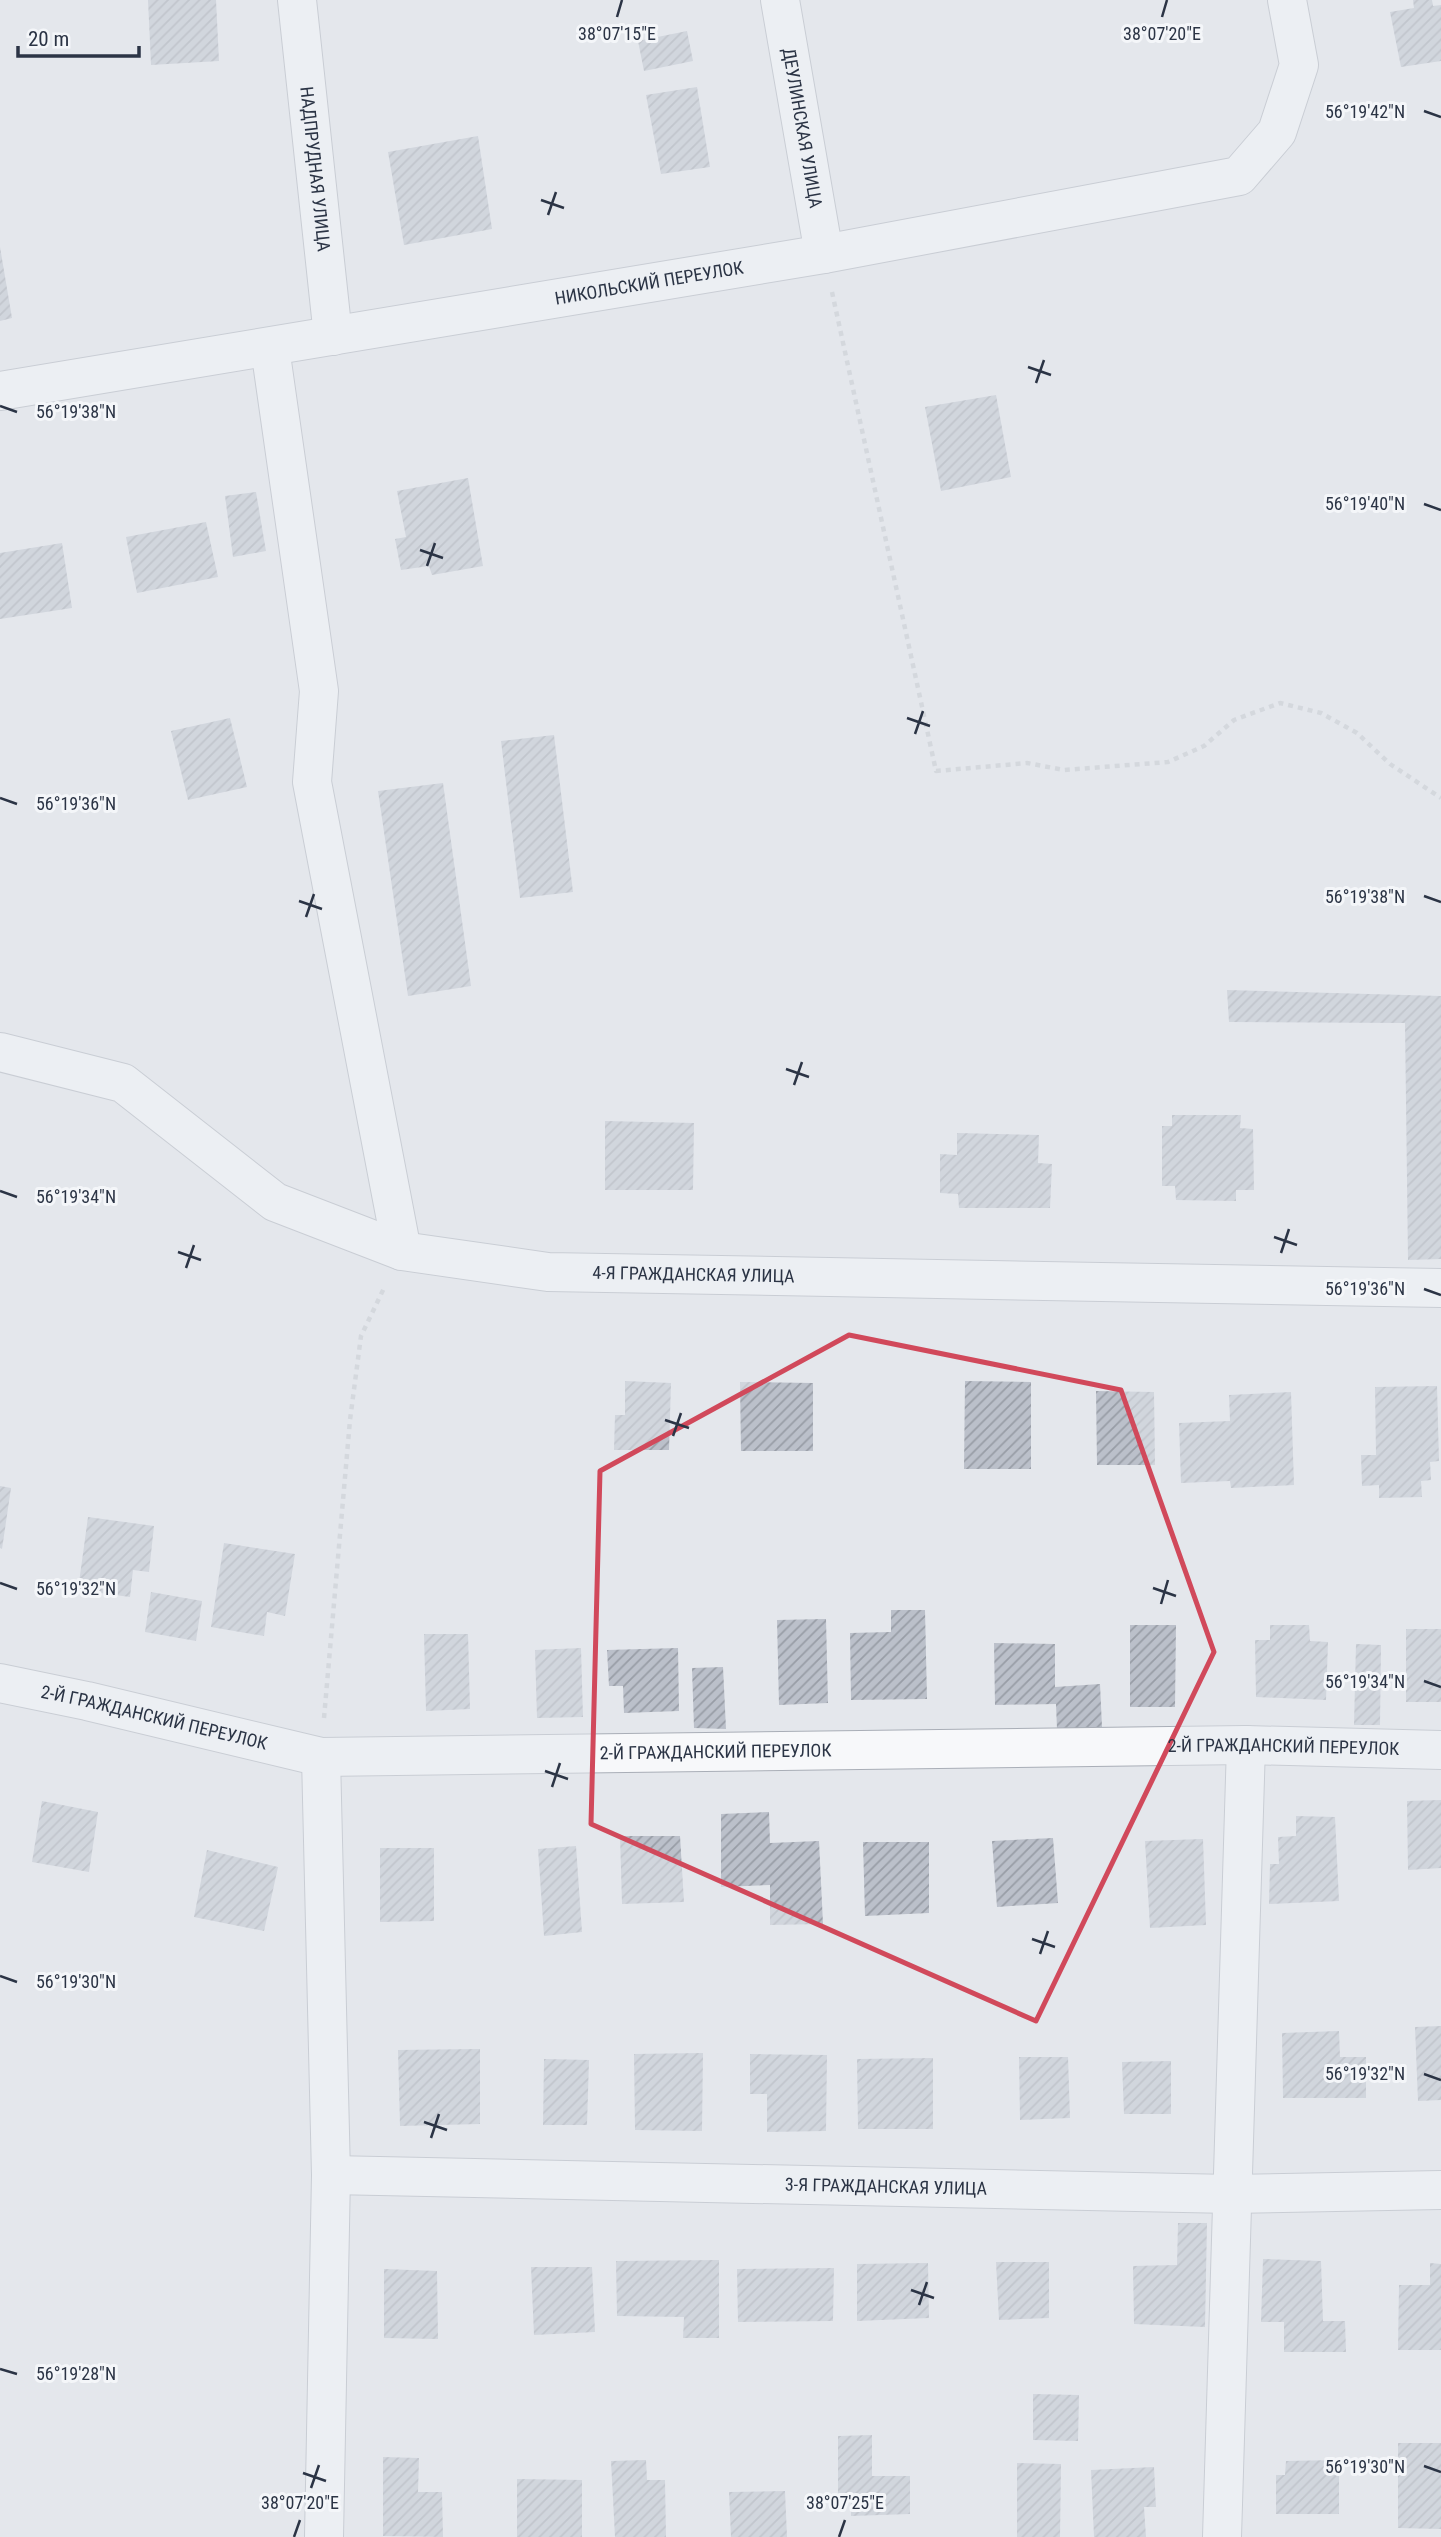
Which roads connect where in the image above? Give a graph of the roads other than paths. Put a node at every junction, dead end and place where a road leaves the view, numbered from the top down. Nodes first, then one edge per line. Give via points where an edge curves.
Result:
1 (297, 0) edge
2 (780, 0) edge
3 (1287, 0) edge
4 (824, 254) junction
5 (333, 336) junction
6 (270, 348) junction
7 (0, 391) edge
8 (0, 1052) edge
9 (402, 1251) junction
10 (1441, 1288) edge
11 (0, 1683) edge
12 (1246, 1745) junction
13 (1441, 1750) edge
14 (321, 1757) junction
15 (331, 2175) junction
16 (1441, 2190) edge
17 (1231, 2194) junction
18 (324, 2537) edge
19 (1222, 2537) edge

1 - 5 street, НАДПРУДНАЯ УЛИЦА
2 - 4 street, ДЕУЛИНСКАЯ УЛИЦА
3 - 4 street, НИКОЛЬСКИЙ ПЕРЕУЛОК via 1299,65 1277,132 1239,176
4 - 5 street, НИКОЛЬСКИЙ ПЕРЕУЛОК
5 - 6 street, НИКОЛЬСКИЙ ПЕРЕУЛОК
6 - 7 street, НИКОЛЬСКИЙ ПЕРЕУЛОК
6 - 9 street via 319,691 312,782
8 - 9 street, 4-Я ГРАЖДАНСКАЯ УЛИЦА via 123,1083 275,1202
9 - 10 street, 4-Я ГРАЖДАНСКАЯ УЛИЦА via 548,1272
11 - 14 street, 2-Й ГРАЖДАНСКИЙ ПЕРЕУЛОК
12 - 13 street, 2-Й ГРАЖДАНСКИЙ ПЕРЕУЛОК
12 - 14 street, 2-Й ГРАЖДАНСКИЙ ПЕРЕУЛОК
12 - 17 street
14 - 15 street
15 - 17 street, 3-Я ГРАЖДАНСКАЯ УЛИЦА
15 - 18 street
16 - 17 street, 3-Я ГРАЖДАНСКАЯ УЛИЦА
17 - 19 street

